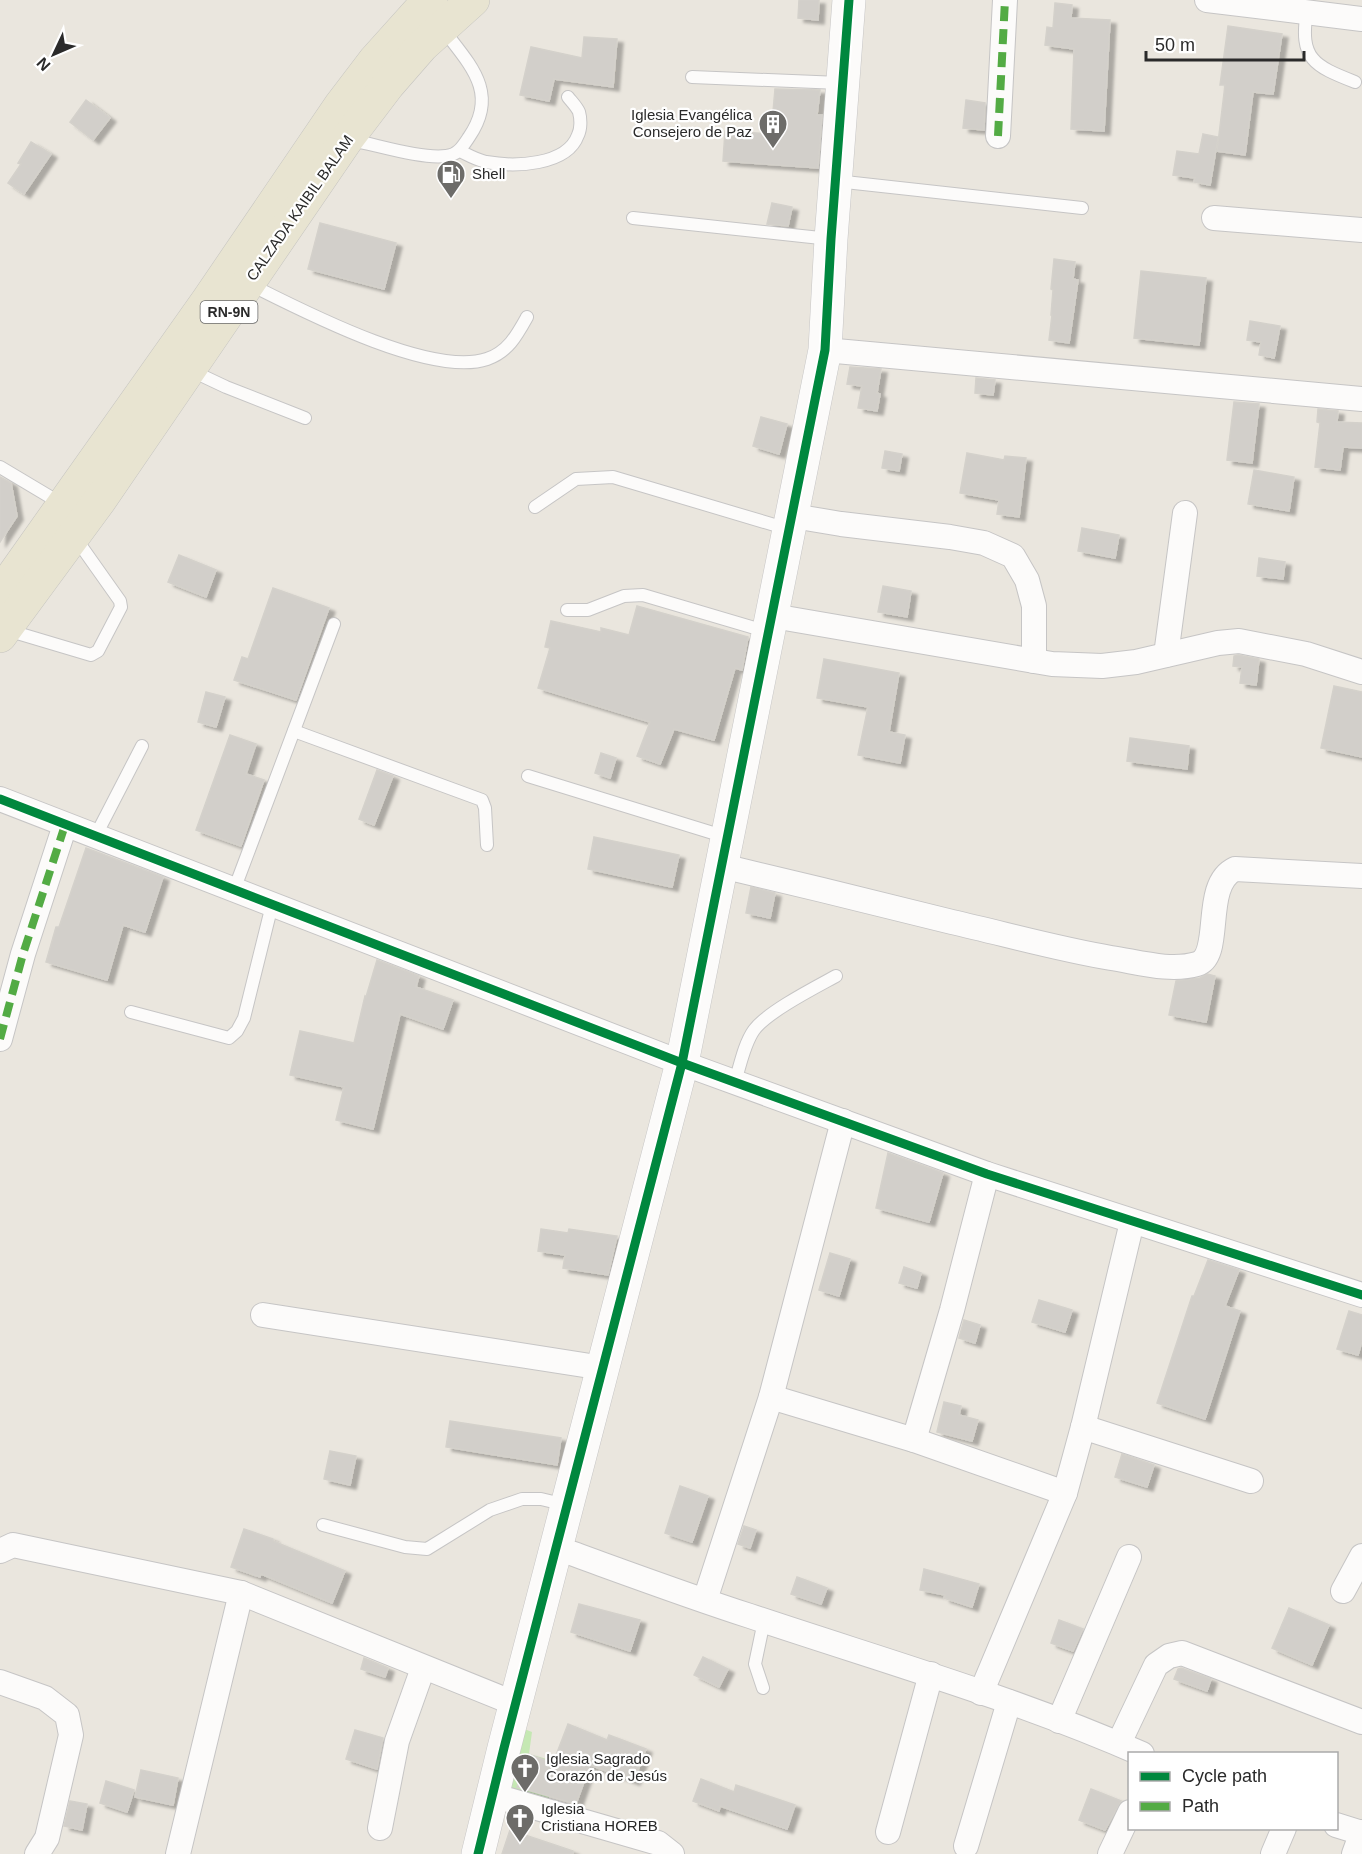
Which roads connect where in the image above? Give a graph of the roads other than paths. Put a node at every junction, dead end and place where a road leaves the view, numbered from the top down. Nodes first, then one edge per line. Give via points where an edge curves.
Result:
1 (473, 0) edge
2 (849, 0) edge
3 (1005, 0) edge
4 (1207, 0) edge
5 (1307, 11) junction
6 (437, 14) edge
7 (1362, 19) edge
8 (692, 78) dead end
9 (1355, 82) dead end
10 (842, 83) junction
11 (568, 97) dead end
12 (998, 136) dead end
13 (347, 139) junction
14 (460, 151) junction
15 (835, 181) junction
16 (1082, 208) dead end
17 (633, 218) dead end
18 (1214, 218) dead end
19 (1362, 230) edge
20 (831, 239) junction
21 (248, 283) junction
22 (527, 317) dead end
23 (825, 350) junction
24 (189, 369) junction
25 (1362, 399) edge
26 (305, 418) dead end
27 (0, 467) edge
28 (535, 507) dead end
29 (1185, 513) dead end
30 (68, 520) junction
31 (791, 522) junction
32 (0, 594) edge
33 (567, 610) dead end
34 (334, 624) dead end
35 (771, 624) junction
36 (2, 633) edge
37 (1166, 655) junction
38 (1034, 661) junction
39 (1362, 672) edge
40 (294, 731) junction
41 (142, 746) dead end
42 (528, 776) dead end
43 (0, 799) edge
44 (65, 825) junction
45 (95, 837) junction
46 (487, 845) dead end
47 (725, 851) junction
48 (1362, 876) edge
49 (234, 890) junction
50 (272, 905) junction
51 (836, 976) dead end
52 (131, 1012) dead end
53 (0, 1039) edge
54 (682, 1063) junction
55 (735, 1082) junction
56 (843, 1120) junction
57 (987, 1174) junction
58 (1132, 1222) junction
59 (1362, 1294) edge
60 (263, 1315) dead end
61 (603, 1368) junction
62 (771, 1397) junction
63 (1083, 1427) junction
64 (914, 1440) junction
65 (1251, 1481) dead end
66 (1065, 1493) junction
67 (567, 1505) junction
68 (323, 1525) dead end
69 (557, 1548) junction
70 (0, 1551) edge
71 (1362, 1556) edge
72 (1129, 1557) dead end
73 (1343, 1591) dead end
74 (241, 1593) junction
75 (705, 1600) junction
76 (764, 1621) junction
77 (423, 1668) junction
78 (931, 1674) junction
79 (0, 1682) edge
80 (763, 1688) dead end
81 (981, 1693) junction
82 (1009, 1702) junction
83 (516, 1704) junction
84 (1059, 1721) junction
85 (1362, 1722) edge
86 (1119, 1743) junction
87 (1138, 1752) edge
88 (492, 1795) junction
89 (1128, 1816) edge
90 (1338, 1826) edge
91 (380, 1828) dead end
92 (1283, 1830) edge
93 (888, 1832) dead end
94 (1362, 1833) edge
95 (966, 1846) dead end
96 (37, 1854) edge
97 (178, 1854) edge
98 (478, 1854) edge
99 (672, 1854) edge
100 (1110, 1854) edge
101 (1273, 1854) edge
102 (1354, 1854) edge

1 - 6 main road, CALZADA KAIBIL BALAM / RN-9N
2 - 10 street
3 - 12 street
4 - 5 street
5 - 7 street
5 - 9 lane via 1305,45 1312,60
6 - 13 main road, CALZADA KAIBIL BALAM / RN-9N via 422,46
6 - 14 lane via 476,74 483,104 474,131
6 - 30 main road, CALZADA KAIBIL BALAM / RN-9N via 420,10 339,106 214,291
8 - 10 lane
10 - 15 street
11 - 14 lane via 579,113 580,129 574,145 560,155 509,165 484,162
13 - 14 lane via 426,156 448,156
13 - 21 main road, CALZADA KAIBIL BALAM / RN-9N
15 - 16 lane
15 - 20 street
17 - 20 lane
18 - 19 street
20 - 23 street
21 - 22 lane via 351,333 419,355 458,362 487,359 512,344
21 - 24 main road, CALZADA KAIBIL BALAM / RN-9N
23 - 25 street
23 - 31 street
24 - 26 lane
24 - 30 main road, CALZADA KAIBIL BALAM / RN-9N
27 - 30 lane
28 - 31 lane via 576,479 613,477
29 - 37 street
30 - 32 main road, CALZADA KAIBIL BALAM / RN-9N
30 - 36 main road, CALZADA KAIBIL BALAM / RN-9N
30 - 36 lane via 120,600 121,607 98,651 91,655
31 - 35 street
31 - 38 street via 950,537 984,543 1012,556 1027,580 1035,606
33 - 35 lane via 588,610 624,596 643,595
34 - 40 lane
35 - 38 street
35 - 47 street
37 - 38 street via 1102,666
37 - 39 street via 1239,641 1306,654
40 - 46 lane via 482,800
40 - 49 lane
41 - 45 lane
42 - 47 lane
43 - 44 street
44 - 45 street
44 - 53 street
45 - 49 street
47 - 48 street via 1074,951 1174,967 1199,964 1208,955 1216,898 1228,872 1235,869
47 - 54 street
49 - 50 street
50 - 52 lane via 244,1018 229,1038
50 - 54 street
51 - 55 lane via 796,998 754,1030
54 - 55 street
54 - 61 street
55 - 56 street
56 - 57 street
56 - 62 street
57 - 58 street
57 - 64 street
58 - 59 street
58 - 63 street
60 - 61 street
61 - 67 street
62 - 64 street
62 - 75 street
63 - 65 street
63 - 66 street
64 - 66 street
66 - 81 street
67 - 68 lane via 522,1499 490,1510 428,1549 405,1547
67 - 69 street
69 - 75 street
69 - 83 street
70 - 74 street via 13,1545
71 - 73 street
72 - 84 street
74 - 77 street
74 - 97 street
75 - 76 street
76 - 78 street
76 - 80 lane via 755,1664
77 - 83 street
77 - 91 street via 397,1741
78 - 81 street
78 - 93 street
79 - 96 street via 45,1698 67,1715 71,1735 48,1838
81 - 82 street
82 - 84 street
82 - 95 street
83 - 88 street
84 - 86 street
85 - 86 street via 1182,1653 1156,1665
86 - 87 street
88 - 98 street
88 - 99 street via 658,1842
89 - 100 street
90 - 94 street
92 - 101 street
94 - 102 street

